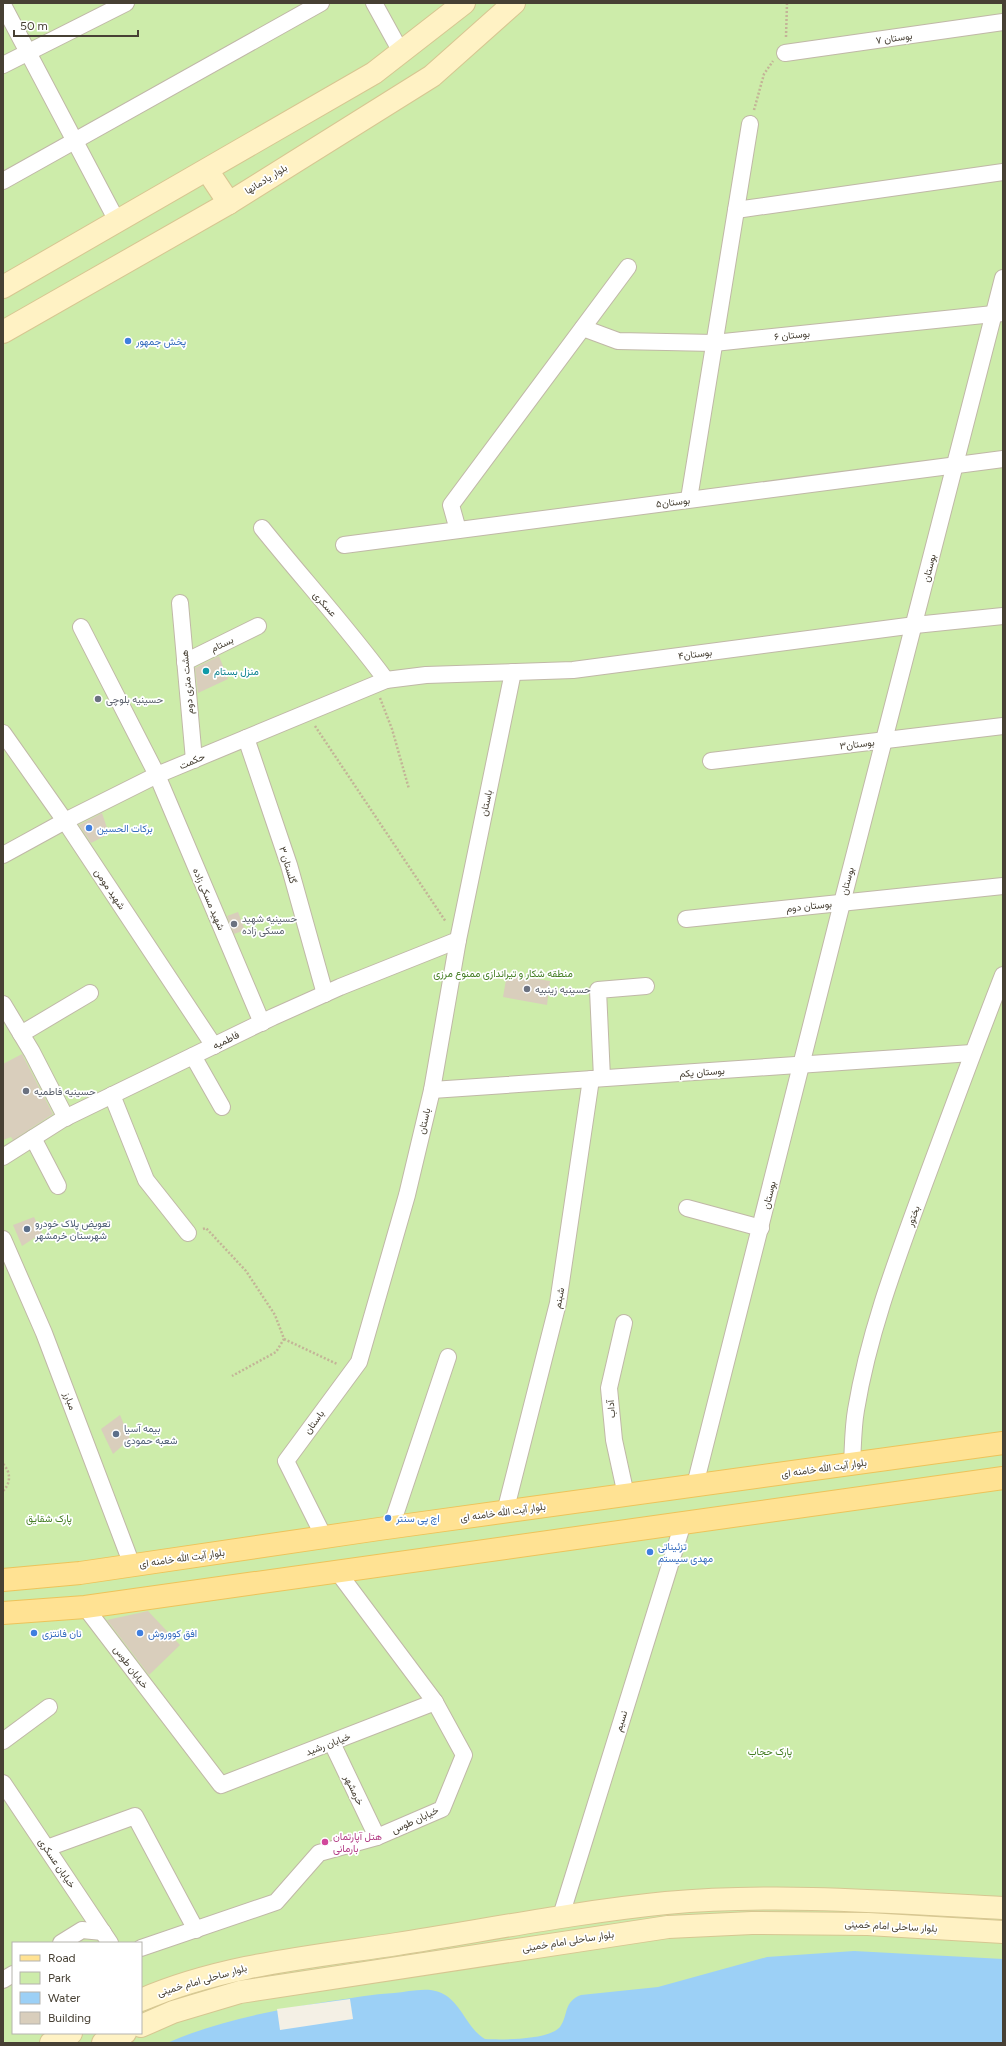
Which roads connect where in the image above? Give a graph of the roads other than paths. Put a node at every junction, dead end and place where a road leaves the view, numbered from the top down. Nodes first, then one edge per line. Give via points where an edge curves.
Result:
1 (126, 3) edge
2 (321, 3) edge
3 (374, 3) edge
4 (464, 3) edge
5 (514, 3) edge
6 (3, 4) edge
7 (1003, 22) edge
8 (401, 52) junction
9 (29, 53) junction
10 (785, 53) road end
11 (3, 65) edge
12 (750, 124) road end
13 (75, 140) junction
14 (207, 170) junction
15 (1003, 172) edge
16 (3, 181) edge
17 (229, 203) junction
18 (736, 210) junction
19 (117, 221) junction
20 (628, 267) dead end
21 (1003, 278) edge
22 (3, 287) edge
23 (998, 314) edge
24 (583, 328) junction
25 (3, 332) edge
26 (714, 343) junction
27 (1003, 459) edge
28 (955, 466) junction
29 (689, 499) junction
30 (262, 528) dead end
31 (458, 530) junction
32 (344, 545) dead end
33 (180, 603) dead end
34 (1003, 616) edge
35 (915, 625) junction
36 (258, 626) dead end
37 (81, 627) dead end
38 (185, 662) junction
39 (513, 672) junction
40 (381, 682) junction
41 (1003, 726) edge
42 (3, 733) edge
43 (246, 738) junction
44 (884, 741) junction
45 (194, 760) junction
46 (711, 761) dead end
47 (157, 776) junction
48 (65, 821) junction
49 (3, 855) edge
50 (1003, 886) edge
51 (842, 902) junction
52 (686, 919) dead end
53 (458, 940) junction
54 (1003, 975) edge
55 (646, 986) dead end
56 (90, 993) dead end
57 (325, 994) junction
58 (3, 1004) edge
59 (262, 1023) junction
60 (21, 1034) junction
61 (214, 1046) junction
62 (972, 1053) junction
63 (193, 1056) junction
64 (802, 1066) junction
65 (596, 1079) junction
66 (432, 1090) junction
67 (112, 1095) junction
68 (222, 1107) dead end
69 (66, 1118) junction
70 (33, 1138) junction
71 (3, 1157) edge
72 (58, 1186) dead end
73 (687, 1208) dead end
74 (761, 1228) junction
75 (188, 1233) dead end
76 (3, 1239) edge
77 (624, 1323) dead end
78 (448, 1357) dead end
79 (1003, 1443) edge
80 (852, 1464) junction
81 (1003, 1478) edge
82 (695, 1485) junction
83 (626, 1495) junction
84 (505, 1512) junction
85 (683, 1523) junction
86 (391, 1528) junction
87 (324, 1537) junction
88 (132, 1565) junction
89 (337, 1571) junction
90 (3, 1580) edge
91 (85, 1607) junction
92 (3, 1613) edge
93 (435, 1702) junction
94 (49, 1707) dead end
95 (3, 1741) edge
96 (332, 1743) junction
97 (3, 1783) edge
98 (221, 1785) joint
99 (377, 1837) junction
100 (47, 1848) junction
101 (869, 1900) junction
102 (1003, 1908) edge
103 (560, 1919) junction
104 (868, 1924) junction
105 (196, 1930) junction
106 (1003, 1932) edge
107 (107, 1938) edge
108 (63, 1942) edge
109 (142, 1948) edge
110 (12, 1975) edge
111 (3, 1980) edge
112 (142, 1998) edge
113 (142, 2026) edge
114 (69, 2034) edge
115 (122, 2034) edge
116 (51, 2043) edge
117 (103, 2043) edge

1 - 9 street
2 - 13 street
3 - 8 street
4 - 8 main road
5 - 17 main road, بلوار یادمانها via 432,76
6 - 9 street
7 - 10 street, بوستان ۷
8 - 14 main road via 374,73
9 - 11 street
9 - 13 street
12 - 18 street
13 - 16 street
13 - 19 street
14 - 17 main road
14 - 19 main road
15 - 18 street
17 - 25 main road, بلوار یادمانها
18 - 26 street
19 - 22 main road
20 - 24 street
21 - 23 street, بوستان
23 - 26 street, بوستان ۶
23 - 28 street, بوستان
24 - 26 street, بوستان ۶ via 618,341
24 - 31 street via 451,505
26 - 29 street
27 - 28 street, بوستان۵
28 - 29 street, بوستان۵
28 - 35 street, بوستان
29 - 31 street, بوستان۵
30 - 40 street, عسکری via 354,636
31 - 32 street, بوستان۵
33 - 38 street, هشت متری دوم
34 - 35 street, بوستان۴
35 - 39 street, بوستان۴ via 573,670
35 - 44 street, بوستان
36 - 38 street, بستام
37 - 47 street, شهید مسکی زاده
38 - 45 street, هشت متری دوم
39 - 40 street, بوستان۴ via 426,675
39 - 53 street, باستان
40 - 43 street, حکمت
41 - 44 street, بوستان۳
42 - 48 street, شهید مومن
43 - 45 street, حکمت
43 - 57 street, گلستان ۳ via 289,865
44 - 46 street, بوستان۳
44 - 51 street, بوستان
45 - 47 street, حکمت
47 - 48 street, حکمت
47 - 59 street, شهید مسکی زاده
48 - 49 street, حکمت
48 - 61 street, شهید مومن
50 - 51 street, بوستان دوم
51 - 52 street, بوستان دوم
51 - 64 street, بوستان
53 - 57 street, فاطمیه
53 - 66 street, باستان
54 - 62 street, بختور
55 - 65 street, شبنم via 598,990
56 - 60 street
57 - 59 street, فاطمیه
58 - 60 street
59 - 61 street, فاطمیه
60 - 69 street
61 - 63 street, فاطمیه
62 - 64 street, بوستان یکم
62 - 80 street, بختور via 902,1244 869,1350 856,1410
63 - 67 street, فاطمیه
63 - 68 street
64 - 65 street, بوستان یکم
64 - 74 street, بوستان
65 - 66 street, بوستان یکم
65 - 84 street, شبنم via 558,1303
66 - 87 street, باستان via 407,1195 359,1362 286,1461
67 - 69 street, فاطمیه
67 - 75 street via 146,1180
69 - 70 street, فاطمیه
70 - 71 street, فاطمیه
70 - 72 street
73 - 74 street
74 - 82 street, بوستان
76 - 88 street, مبارز via 44,1333
77 - 83 street, آداب via 609,1388 614,1440
78 - 86 street
79 - 80 main road, بلوار آیت الله خامنه ای
80 - 82 main road, بلوار آیت الله خامنه ای
81 - 85 main road
82 - 83 main road, بلوار آیت الله خامنه ای
83 - 84 main road, بلوار آیت الله خامنه ای
84 - 86 main road, بلوار آیت الله خامنه ای
85 - 89 main road
85 - 103 street, نسیم
86 - 87 main road, بلوار آیت الله خامنه ای
87 - 88 main road, بلوار آیت الله خامنه ای
88 - 90 main road, بلوار آیت الله خامنه ای
89 - 91 main road
89 - 93 street, خیابان طوس
91 - 92 main road
91 - 98 street, خیابان طوس
93 - 96 street, خیابان رشید
93 - 99 street, خیابان طوس via 464,1755 442,1809
94 - 95 street
96 - 98 street, خیابان رشید
96 - 99 street, خرمشهر
97 - 100 street, خیابان عسکری
99 - 105 street, خیابان طوس via 319,1853 276,1902
100 - 105 street via 135,1816
100 - 107 street, خیابان عسکری
101 - 102 main road, بلوار ساحلی امام خمینی
101 - 103 main road, بلوار ساحلی امام خمینی via 752,1899 666,1903
101 - 104 main road
103 - 112 main road, بلوار ساحلی امام خمینی via 234,1969
104 - 106 main road, بلوار ساحلی امام خمینی
104 - 113 main road, بلوار ساحلی امام خمینی via 752,1923 661,1928 240,1992 173,2012
105 - 109 street, خیابان طوس
107 - 108 street via 82,1930
110 - 111 street
114 - 116 main road
115 - 117 main road

